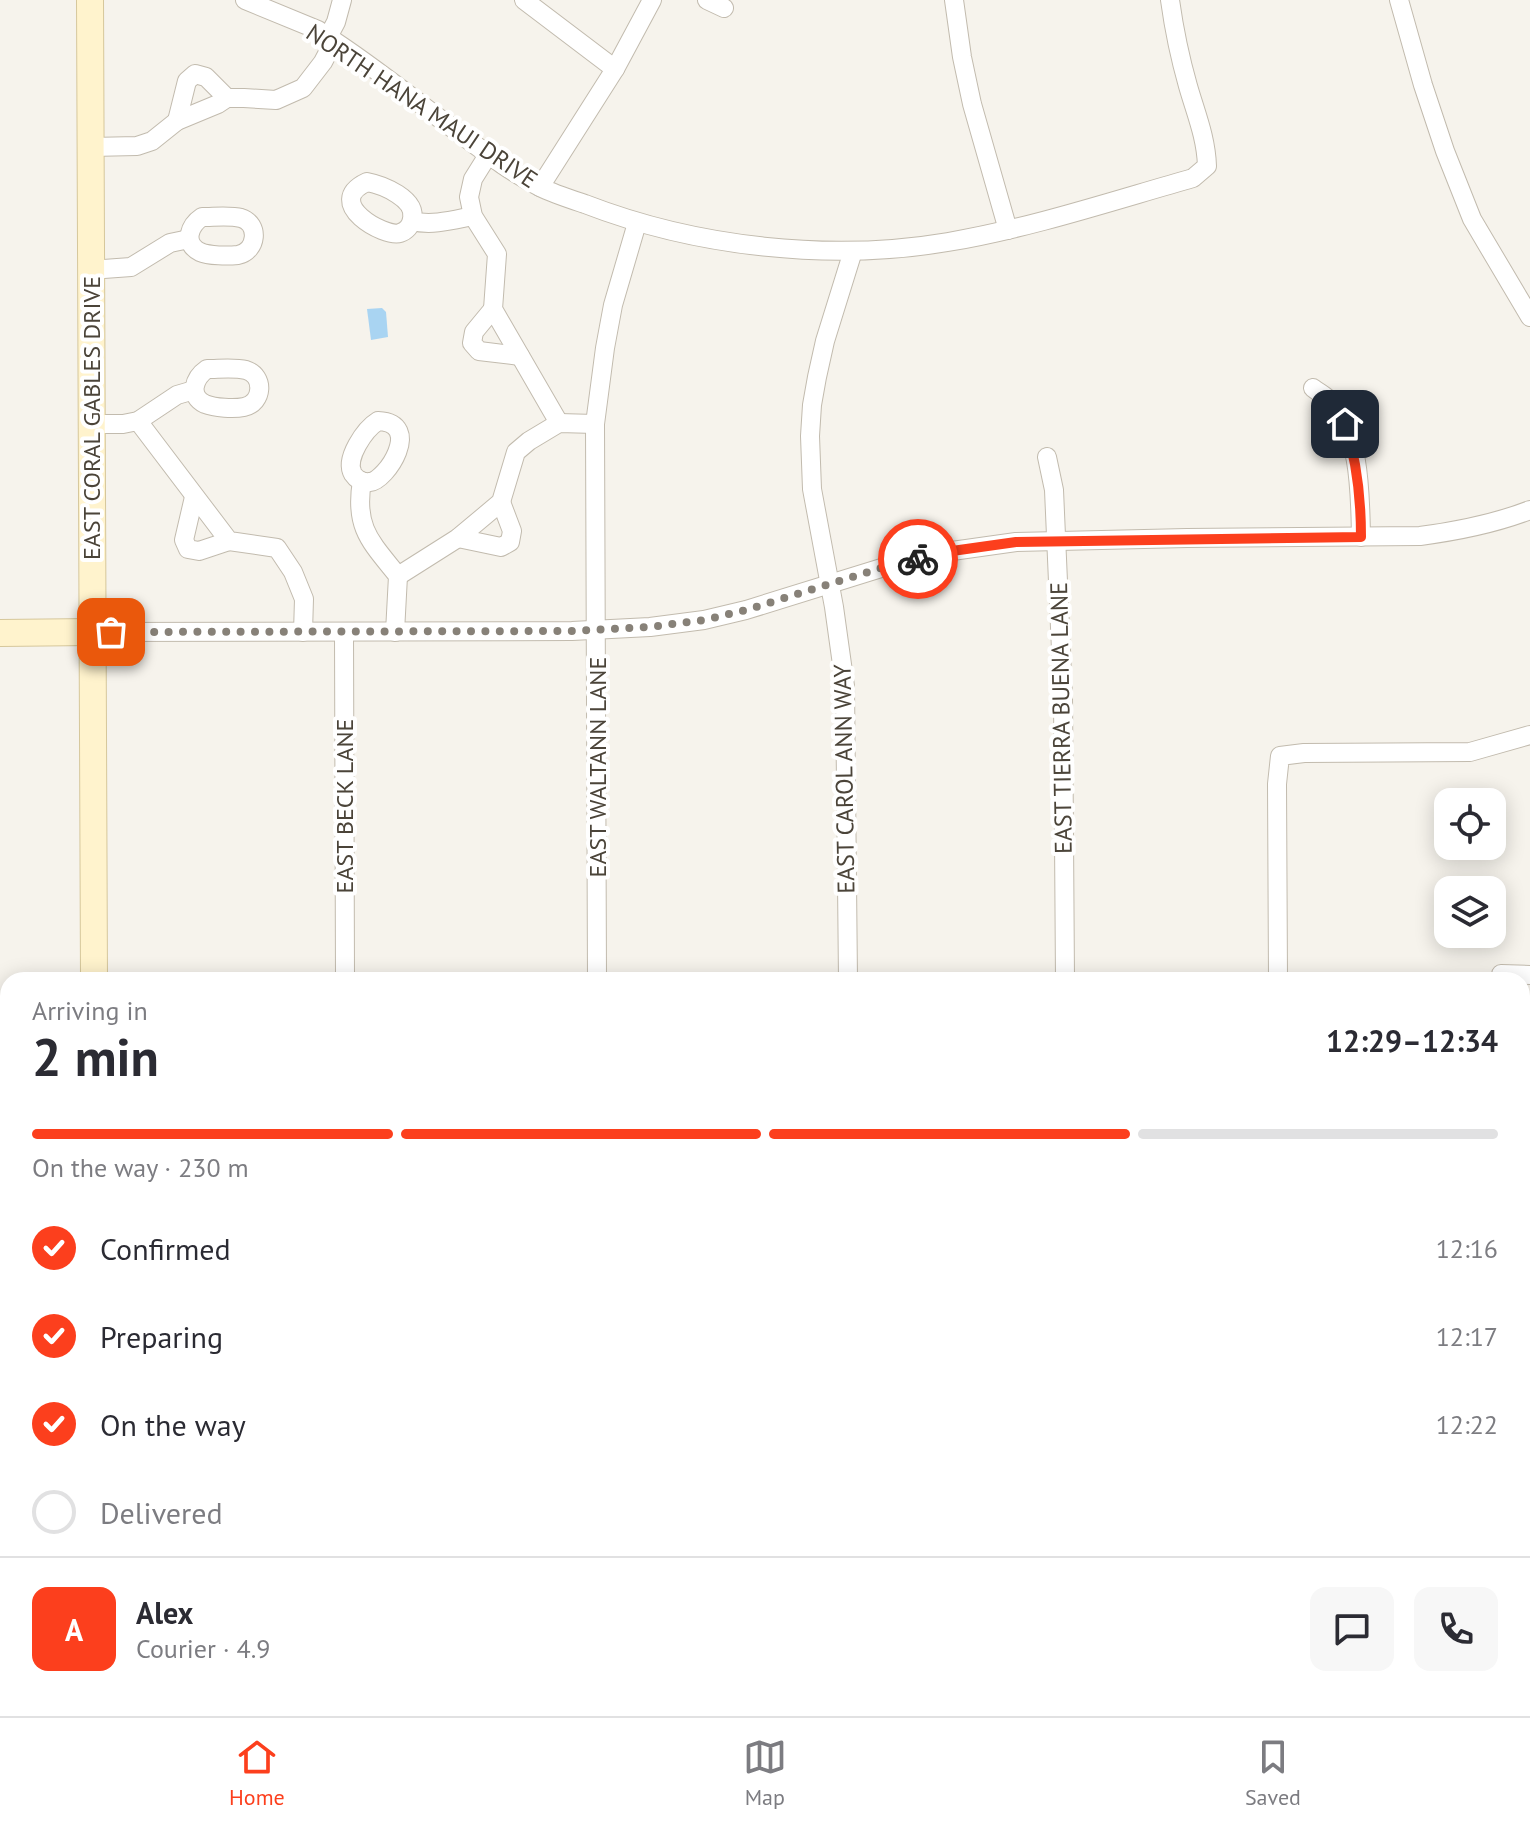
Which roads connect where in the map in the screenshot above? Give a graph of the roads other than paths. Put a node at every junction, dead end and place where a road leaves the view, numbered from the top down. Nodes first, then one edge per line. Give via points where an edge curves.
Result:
1 (90, 0) edge
2 (245, 0) edge
3 (342, 0) edge
4 (524, 0) edge
5 (652, 0) edge
6 (954, 0) edge
7 (1170, 0) edge
8 (1399, 0) edge
9 (331, 39) junction
10 (615, 69) junction
11 (227, 98) junction
12 (177, 121) junction
13 (91, 147) junction
14 (488, 155) junction
15 (540, 187) junction
16 (473, 216) junction
17 (412, 221) dead end
18 (637, 223) junction
19 (1008, 230) junction
20 (189, 239) dead end
21 (853, 251) junction
22 (90, 270) junction
23 (493, 309) junction
24 (1530, 317) edge
25 (520, 356) junction
26 (1313, 388) dead end
27 (194, 390) dead end
28 (138, 421) junction
29 (559, 423) junction
30 (91, 424) junction
31 (595, 424) junction
32 (1047, 457) dead end
33 (362, 481) dead end
34 (194, 497) junction
35 (501, 502) junction
36 (1528, 517) edge
37 (1361, 537) junction
38 (458, 538) junction
39 (1056, 540) junction
40 (229, 541) junction
41 (398, 576) junction
42 (830, 584) junction
43 (596, 630) junction
44 (91, 632) junction
45 (303, 632) junction
46 (344, 632) junction
47 (395, 632) junction
48 (0, 633) edge
49 (1530, 735) edge
50 (94, 972) edge
51 (345, 972) edge
52 (597, 972) edge
53 (848, 972) edge
54 (1065, 972) edge
55 (1278, 972) edge

1 - 13 street, EAST CORAL GABLES DRIVE
2 - 9 street, NORTH HANA MAUI DRIVE
3 - 9 street
4 - 10 street
5 - 10 street
6 - 19 street via 972,104
7 - 19 street, NORTH HANA MAUI DRIVE via 1207,166 1193,178
8 - 24 street via 1445,151 1472,219
9 - 11 street via 323,62 303,88 276,100
9 - 14 street, NORTH HANA MAUI DRIVE
10 - 15 street
11 - 12 street
11 - 12 street via 206,77 195,74 187,81
12 - 13 street via 137,146
13 - 22 street, EAST CORAL GABLES DRIVE
14 - 15 street, NORTH HANA MAUI DRIVE
14 - 16 street via 473,179
15 - 18 street, NORTH HANA MAUI DRIVE
16 - 17 street
16 - 23 street via 497,254
18 - 21 street, NORTH HANA MAUI DRIVE via 748,245
18 - 31 street, EAST WALTANN LANE via 613,305
19 - 21 street, NORTH HANA MAUI DRIVE via 946,243
20 - 22 street via 170,243 131,267
21 - 42 street, EAST CAROL ANN WAY via 812,405 812,489
22 - 30 street, EAST CORAL GABLES DRIVE
23 - 25 street
23 - 25 street via 474,332 472,343 479,351
25 - 29 street
26 - 37 street via 1345,424 1360,490
27 - 28 street
28 - 30 street
28 - 34 street
29 - 31 street
29 - 35 street via 516,452
30 - 44 street, EAST CORAL GABLES DRIVE
31 - 43 street, EAST WALTANN LANE
32 - 39 street, EAST TIERRA BUENA LANE
33 - 41 street via 363,528
34 - 40 street
34 - 40 street via 184,540 188,549 199,551
35 - 38 street
35 - 38 street via 512,531 510,542 501,547
36 - 37 street via 1420,536
37 - 39 street
38 - 41 street
39 - 42 street via 945,552
39 - 54 street, EAST TIERRA BUENA LANE
40 - 45 street via 277,548 304,599
41 - 47 street
42 - 43 street via 704,620
42 - 53 street, EAST CAROL ANN WAY via 847,714
43 - 47 street
43 - 52 street, EAST WALTANN LANE
44 - 45 street
44 - 48 street
44 - 50 street, EAST CORAL GABLES DRIVE
45 - 46 street
46 - 47 street
46 - 51 street, EAST BECK LANE
49 - 55 street via 1470,752 1280,756

